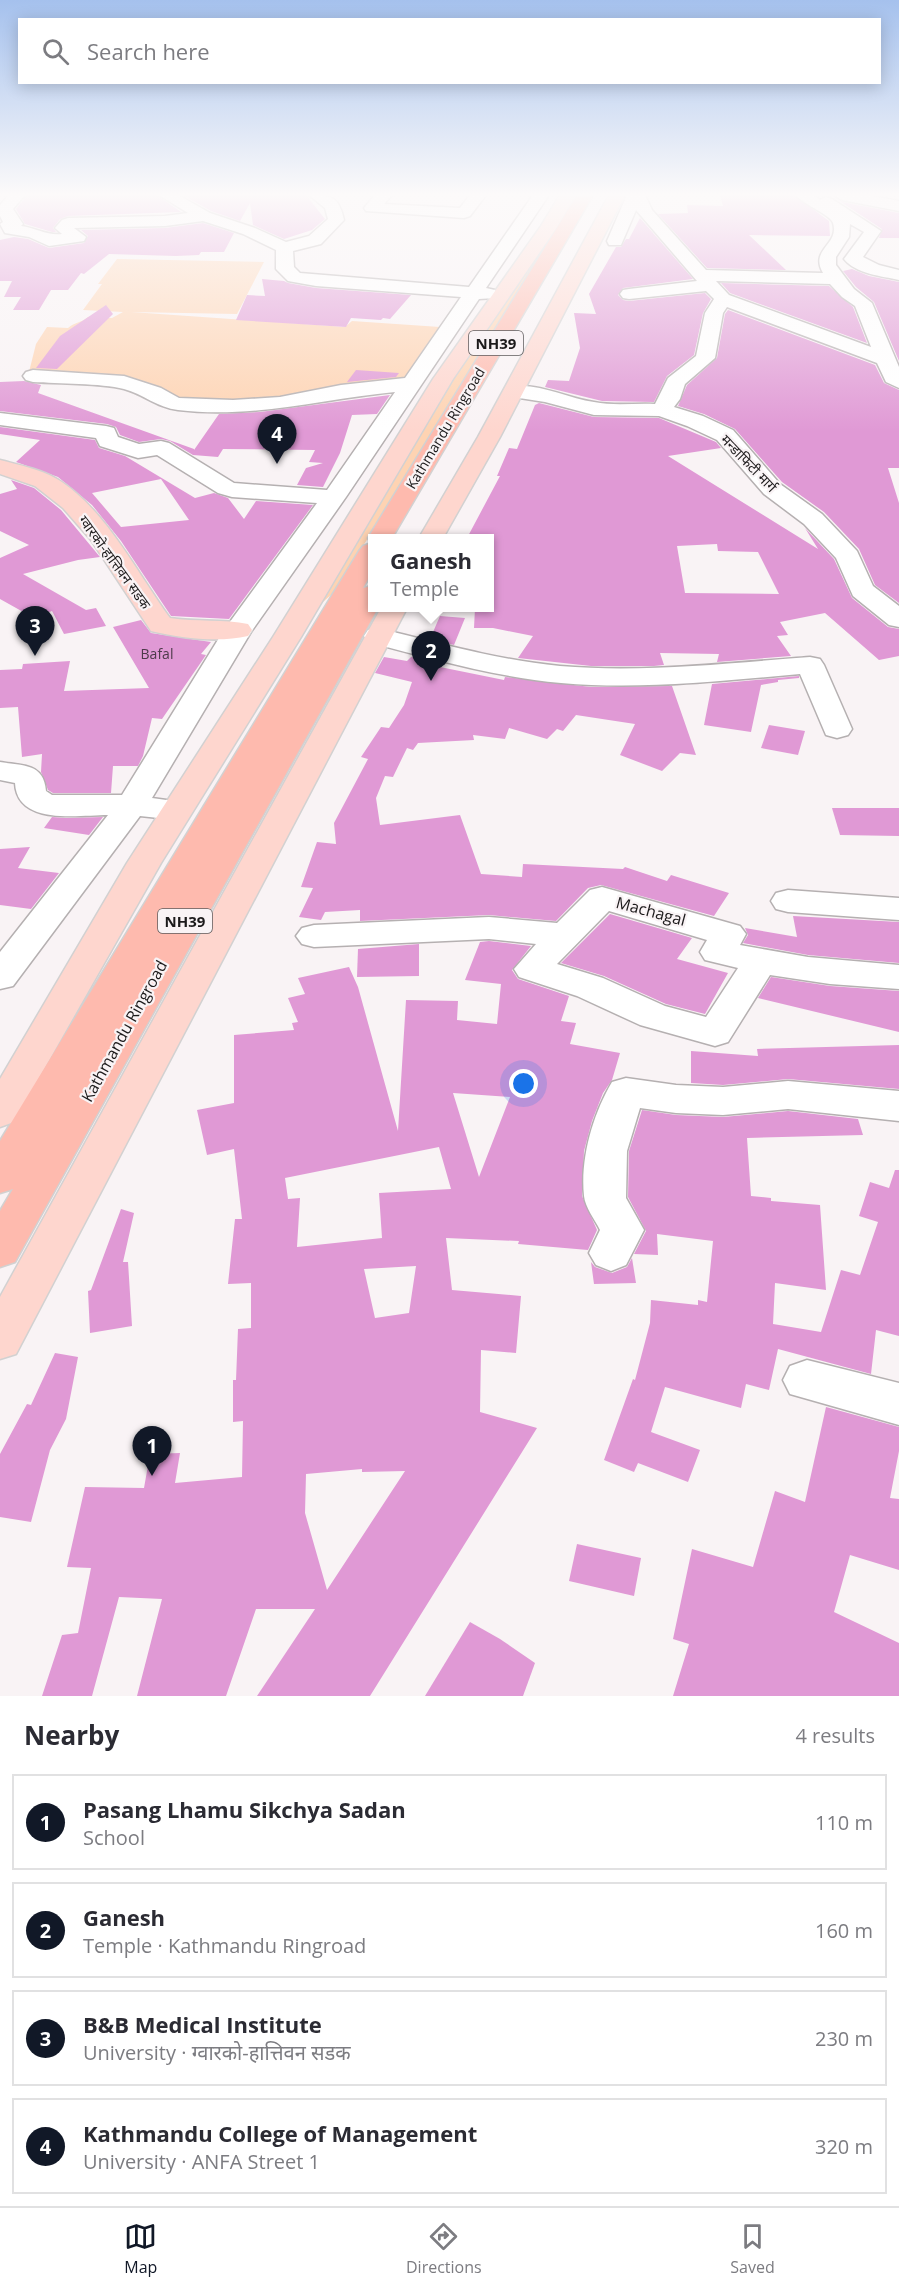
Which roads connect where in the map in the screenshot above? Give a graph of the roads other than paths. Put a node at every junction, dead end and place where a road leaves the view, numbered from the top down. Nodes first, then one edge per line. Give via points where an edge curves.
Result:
1 (291, 274) edge
2 (485, 274) edge
3 (515, 274) edge
4 (541, 274) edge
5 (555, 274) edge
6 (575, 274) edge
7 (700, 274) edge
8 (832, 274) edge
9 (835, 279) junction
10 (711, 286) junction
11 (472, 293) junction
12 (629, 294) dead end
13 (501, 295) junction
14 (886, 359) junction
15 (33, 376) dead end
16 (899, 382) edge
17 (409, 384) junction
18 (513, 392) junction
19 (661, 411) junction
20 (0, 419) edge
21 (445, 466) dead end
22 (0, 468) edge
23 (418, 493) junction
24 (334, 497) junction
25 (383, 534) edge
26 (405, 534) edge
27 (433, 534) edge
28 (368, 557) edge
29 (368, 601) edge
30 (899, 619) edge
31 (386, 622) edge
32 (238, 630) junction
33 (837, 729) dead end
34 (0, 771) edge
35 (132, 805) junction
36 (177, 810) junction
37 (788, 901) dead end
38 (899, 909) edge
39 (565, 935) junction
40 (314, 936) dead end
41 (760, 963) junction
42 (899, 977) edge
43 (0, 978) edge
44 (899, 1106) edge
45 (0, 1112) edge
46 (0, 1178) edge
47 (0, 1250) edge
48 (611, 1253) dead end
49 (0, 1340) edge
50 (807, 1380) dead end
51 (899, 1404) edge

1 - 11 street via 302,279
2 - 11 street
3 - 13 main road
4 - 23 highway, Kathmandu Ringroad / NH39
5 - 21 highway, Kathmandu Ringroad / NH39
6 - 18 main road
7 - 10 street
8 - 9 street
9 - 10 street
9 - 14 street via 863,303
10 - 12 street via 680,286 658,293
10 - 14 street
10 - 19 street via 714,313 705,358 675,381 670,399
11 - 13 street
11 - 17 street
13 - 36 main road via 443,379
14 - 16 street via 893,378
15 - 17 street via 124,382 177,404 223,406 272,404
17 - 24 street
18 - 19 street, मन्डाफिटी मार्ग via 594,409
18 - 27 main road
19 - 30 street, मन्डाफिटी मार्ग via 725,435 772,489 813,519 848,556 862,590
20 - 24 street via 106,433 108,441 138,451 160,448 226,488 240,492
22 - 32 main road, ग्वारको-हात्तिवन सडक via 30,475 56,489 106,544 161,625
23 - 25 highway, Kathmandu Ringroad / NH39
23 - 26 highway, Kathmandu Ringroad / NH39
24 - 32 street
28 - 46 highway, Kathmandu Ringroad / NH39
29 - 47 highway, Kathmandu Ringroad / NH39
31 - 33 street via 427,650 531,671 586,676 692,675 810,664
31 - 49 main road
32 - 35 street
34 - 35 street via 26,776 31,795 45,805
35 - 36 street
35 - 43 street
36 - 45 main road
37 - 38 street
39 - 40 street via 489,928
39 - 41 street, Machagal via 602,898 728,934 718,952
39 - 41 street via 532,969 590,987 653,1016 715,1033
41 - 42 street, Machagal via 841,975
44 - 48 street via 788,1095 723,1101 626,1092 606,1152 605,1198 622,1230
50 - 51 street

